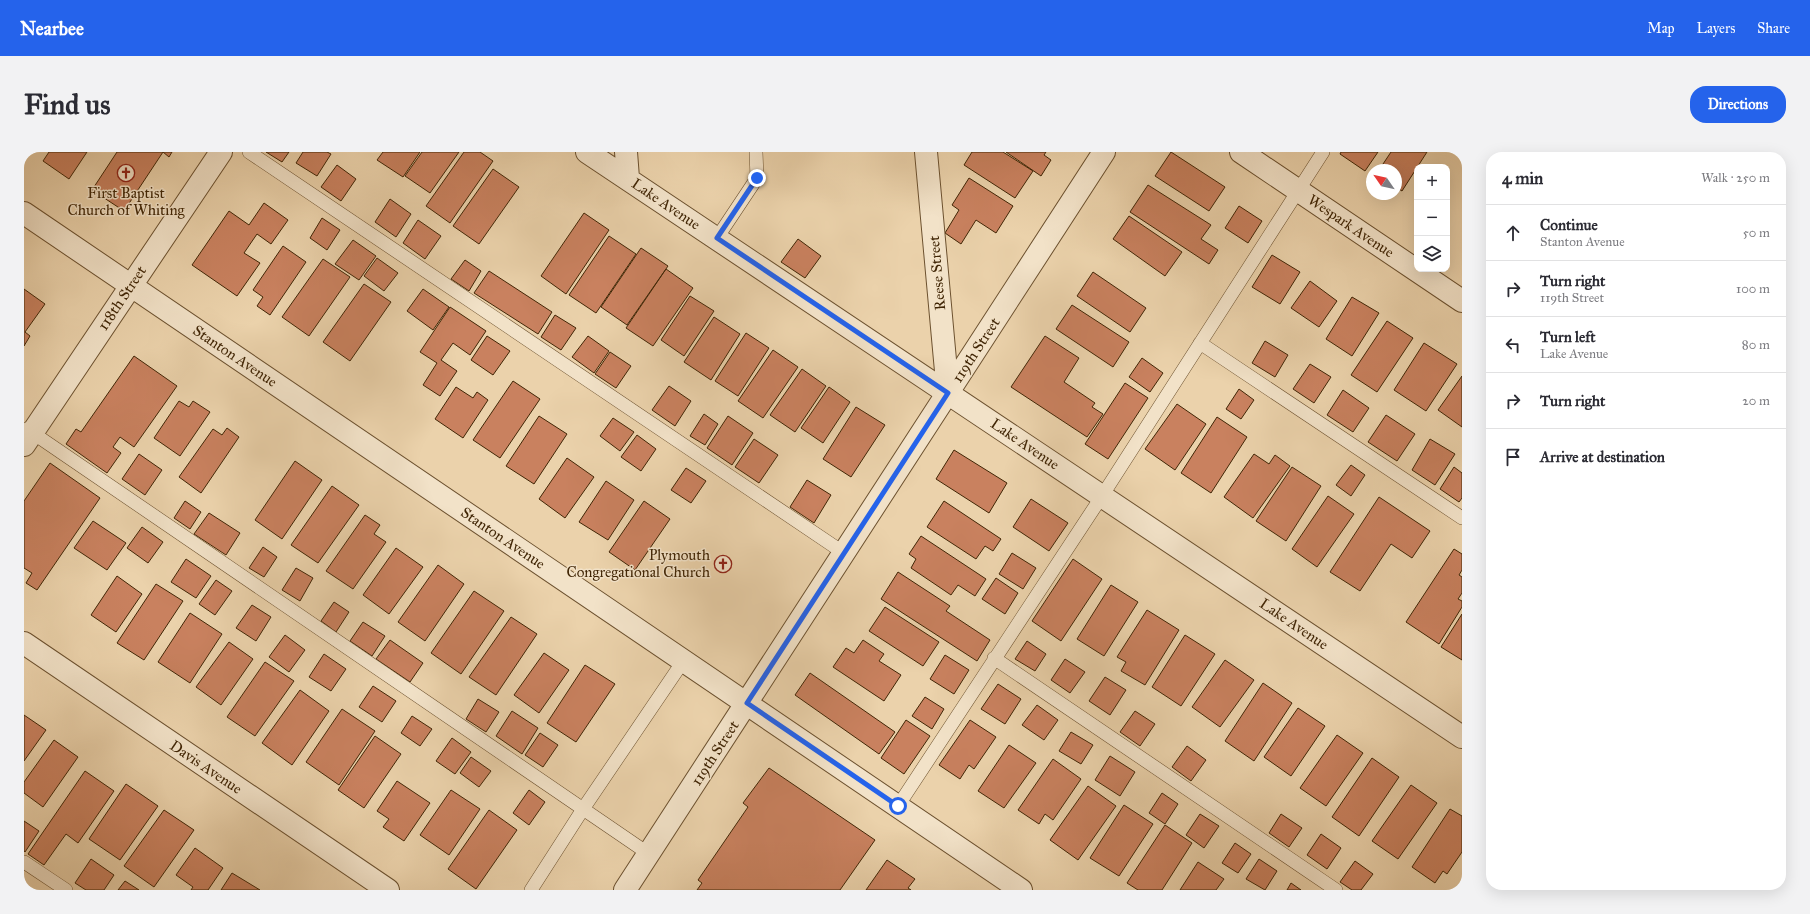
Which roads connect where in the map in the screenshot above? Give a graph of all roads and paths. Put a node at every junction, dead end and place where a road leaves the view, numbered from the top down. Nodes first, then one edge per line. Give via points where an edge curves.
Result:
1 (221, 152) edge
2 (249, 152) edge
3 (587, 152) edge
4 (626, 152) edge
5 (756, 152) edge
6 (926, 152) edge
7 (1104, 152) edge
8 (1241, 152) edge
9 (1323, 152) edge
10 (628, 178) junction
11 (1298, 190) junction
12 (24, 213) edge
13 (717, 238) junction
14 (131, 286) junction
15 (1462, 301) edge
16 (1200, 343) junction
17 (948, 393) junction
18 (27, 435) edge
19 (1102, 496) junction
20 (1462, 518) edge
21 (844, 553) junction
22 (24, 643) edge
23 (994, 658) junction
24 (684, 660) junction
25 (747, 703) junction
26 (1462, 737) edge
27 (898, 806) junction
28 (583, 808) junction
29 (649, 854) junction
30 (24, 862) edge
31 (66, 890) edge
32 (388, 890) edge
33 (531, 890) edge
34 (625, 890) edge
35 (1021, 890) edge
36 (1336, 890) edge

1 - 14 street, 118th Street
2 - 21 lane
3 - 10 street, Lake Avenue
4 - 10 street
5 - 13 lane via 757,178
6 - 17 street, Reese Street
7 - 17 street, 119th Street
8 - 11 street, Wespark Avenue
9 - 11 lane
10 - 13 street, Lake Avenue
11 - 15 street, Wespark Avenue
11 - 16 lane
12 - 14 street, Stanton Avenue
13 - 17 street, Lake Avenue
14 - 18 street, 118th Street
14 - 24 street, Stanton Avenue
16 - 19 lane
16 - 20 lane
17 - 19 street, Lake Avenue
17 - 21 street, 119th Street
18 - 28 lane
19 - 23 lane
19 - 26 street, Lake Avenue
21 - 25 street, 119th Street
22 - 32 street, Davis Avenue
23 - 27 lane
23 - 36 lane
24 - 25 street, Stanton Avenue
24 - 28 lane
25 - 27 street, Stanton Avenue
25 - 29 street, 119th Street
27 - 35 street, Stanton Avenue
28 - 29 lane
28 - 33 lane
29 - 34 street, 119th Street
30 - 31 lane

